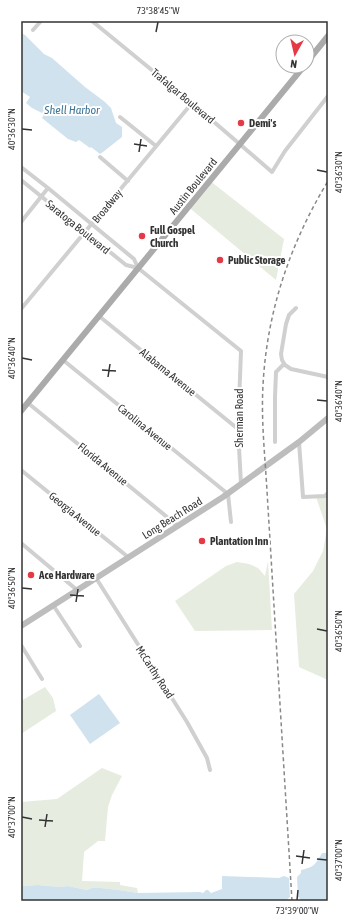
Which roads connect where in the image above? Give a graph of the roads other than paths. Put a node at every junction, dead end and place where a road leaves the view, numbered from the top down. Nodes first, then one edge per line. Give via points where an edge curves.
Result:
1 (41, 21) edge
2 (92, 21) edge
3 (33, 30) dead end
4 (328, 36) edge
5 (315, 52) edge
6 (298, 74) edge
7 (328, 96) edge
8 (192, 103) junction
9 (120, 117) dead end
10 (240, 145) junction
11 (156, 146) junction
12 (100, 157) dead end
13 (21, 167) edge
14 (21, 180) edge
15 (128, 181) junction
16 (48, 188) junction
17 (42, 197) junction
18 (21, 222) edge
19 (92, 224) junction
20 (85, 232) junction
21 (138, 268) junction
22 (296, 308) dead end
23 (21, 309) edge
24 (99, 316) junction
25 (241, 351) joint
26 (63, 360) junction
27 (284, 364) junction
28 (328, 377) edge
29 (28, 403) junction
30 (21, 411) edge
31 (328, 418) edge
32 (238, 429) junction
33 (276, 442) dead end
34 (299, 442) junction
35 (21, 470) edge
36 (241, 484) junction
37 (328, 493) edge
38 (228, 494) junction
39 (231, 522) dead end
40 (178, 526) junction
41 (21, 543) edge
42 (128, 557) junction
43 (96, 578) junction
44 (78, 590) junction
45 (54, 605) junction
46 (21, 626) edge
47 (21, 645) edge
48 (80, 646) dead end
49 (42, 679) dead end
50 (210, 770) dead end

1 - 3 street
2 - 8 street, Trafalgar Boulevard
4 - 5 main road
6 - 10 main road, Austin Boulevard
7 - 10 street, Trafalgar Boulevard via 272,172
8 - 10 street, Trafalgar Boulevard
8 - 11 street, Broadway
9 - 11 street
10 - 21 main road, Austin Boulevard
11 - 15 street, Broadway
12 - 15 street
13 - 16 street, Saratoga Boulevard
14 - 17 street, Saratoga Boulevard
15 - 19 street, Broadway
16 - 17 street
16 - 19 street, Saratoga Boulevard
17 - 18 street
17 - 20 street, Saratoga Boulevard
19 - 20 street, Broadway
19 - 21 street, Saratoga Boulevard via 134,259
20 - 21 street, Saratoga Boulevard via 126,265
20 - 23 street, Broadway
21 - 24 main road, Austin Boulevard
21 - 25 street, Saratoga Boulevard
22 - 27 street via 289,315 285,329 280,354
24 - 26 main road, Austin Boulevard
24 - 32 street, Alabama Avenue
25 - 32 street, Sherman Road
26 - 29 main road, Austin Boulevard
26 - 38 street, Carolina Avenue
27 - 28 street via 291,369
27 - 33 street via 276,372
29 - 30 main road, Austin Boulevard
29 - 40 street, Florida Avenue
31 - 34 main road, Long Beach Road
32 - 36 street, Sherman Road
34 - 36 main road, Long Beach Road
34 - 37 street via 303,497 325,496
35 - 42 street, Georgia Avenue
36 - 38 main road, Long Beach Road
38 - 39 street
38 - 40 main road, Long Beach Road
40 - 42 main road, Long Beach Road
41 - 44 street
42 - 43 main road, Long Beach Road
43 - 44 main road, Long Beach Road
43 - 50 street, McCarthy Road via 181,712 207,758
44 - 45 main road, Long Beach Road
45 - 46 main road, Long Beach Road
45 - 48 street
47 - 49 street

